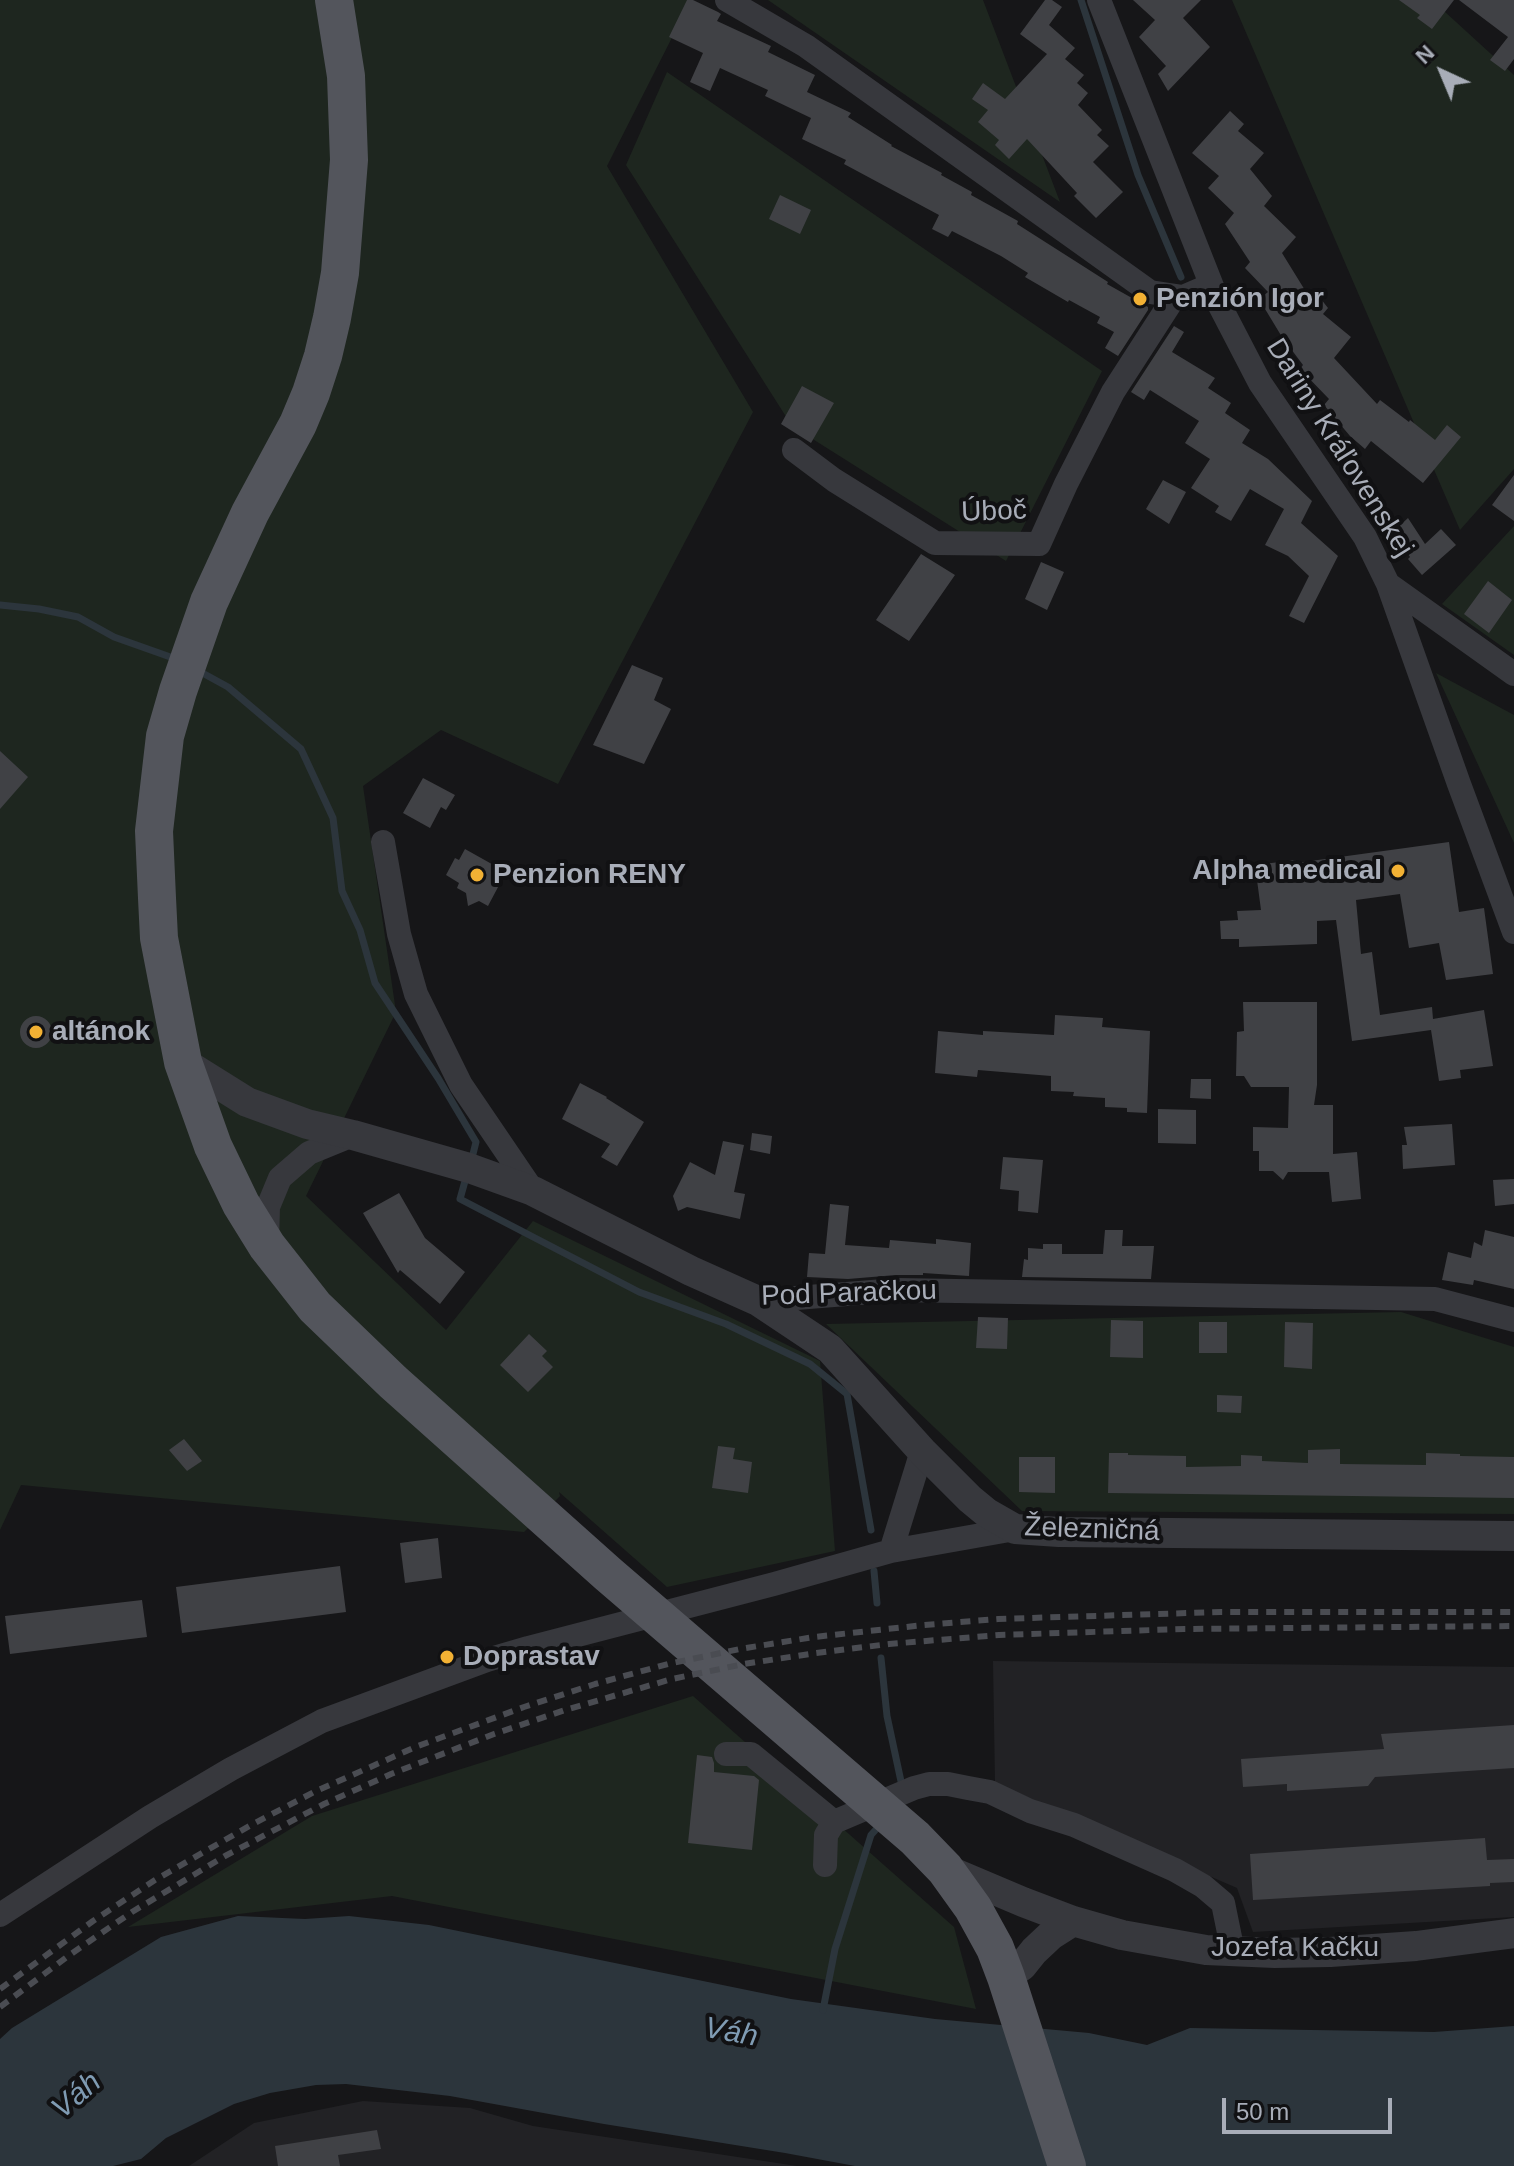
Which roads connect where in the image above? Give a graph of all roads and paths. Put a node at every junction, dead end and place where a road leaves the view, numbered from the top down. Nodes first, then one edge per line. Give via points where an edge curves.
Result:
1 (334, 0) edge
2 (727, 0) edge
3 (1099, 0) edge
4 (1211, 285) junction
5 (1175, 296) junction
6 (794, 450) dead end
7 (1388, 584) junction
8 (1514, 674) edge
9 (383, 842) dead end
10 (1514, 932) edge
11 (183, 1062) junction
12 (353, 1135) junction
13 (533, 1191) junction
14 (267, 1246) junction
15 (758, 1301) junction
16 (1514, 1320) edge
17 (922, 1451) junction
18 (1015, 1529) junction
19 (1514, 1536) edge
20 (891, 1551) junction
21 (726, 1754) dead end
22 (834, 1822) junction
23 (825, 1865) dead end
24 (945, 1869) junction
25 (0, 1915) edge
26 (1073, 1921) junction
27 (1514, 1933) edge
28 (1233, 1952) junction
29 (1006, 1977) junction
30 (1067, 2166) edge

1 - 11 main road via 346,76 349,160 332,318 298,424 209,602 165,736 154,831 159,938
2 - 5 street via 806,46 1150,292
3 - 4 street, Dariny Kráľovenskej
4 - 5 street
4 - 7 street, Dariny Kráľovenskej via 1260,383 1365,537
5 - 6 street, Úboč via 1113,392 1039,544 935,543
7 - 8 street
7 - 10 street, Dariny Kráľovenskej
9 - 13 street via 416,994 461,1085
11 - 12 street, Pod Paračkou via 247,1102
11 - 14 main road via 213,1146
12 - 13 street, Pod Paračkou
12 - 14 street via 309,1153 280,1178 268,1207
13 - 15 street, Pod Paračkou
14 - 24 main road via 352,1344
15 - 16 street, Pod Paračkou via 897,1290 1435,1299
15 - 17 street, Železničná via 830,1349
17 - 18 street, Železničná via 970,1499
17 - 20 street
18 - 19 street, Železničná
18 - 20 street
20 - 25 street via 487,1660 322,1721 150,1817
21 - 22 street via 751,1754
22 - 23 street via 826,1835
22 - 28 street via 929,1784 990,1792 1203,1886 1223,1903
24 - 26 street, Jozefa Kačku
24 - 29 main road via 973,1908
26 - 28 street, Jozefa Kačku via 1162,1943
26 - 29 street
27 - 28 street, Jozefa Kačku via 1330,1952
29 - 30 main road

